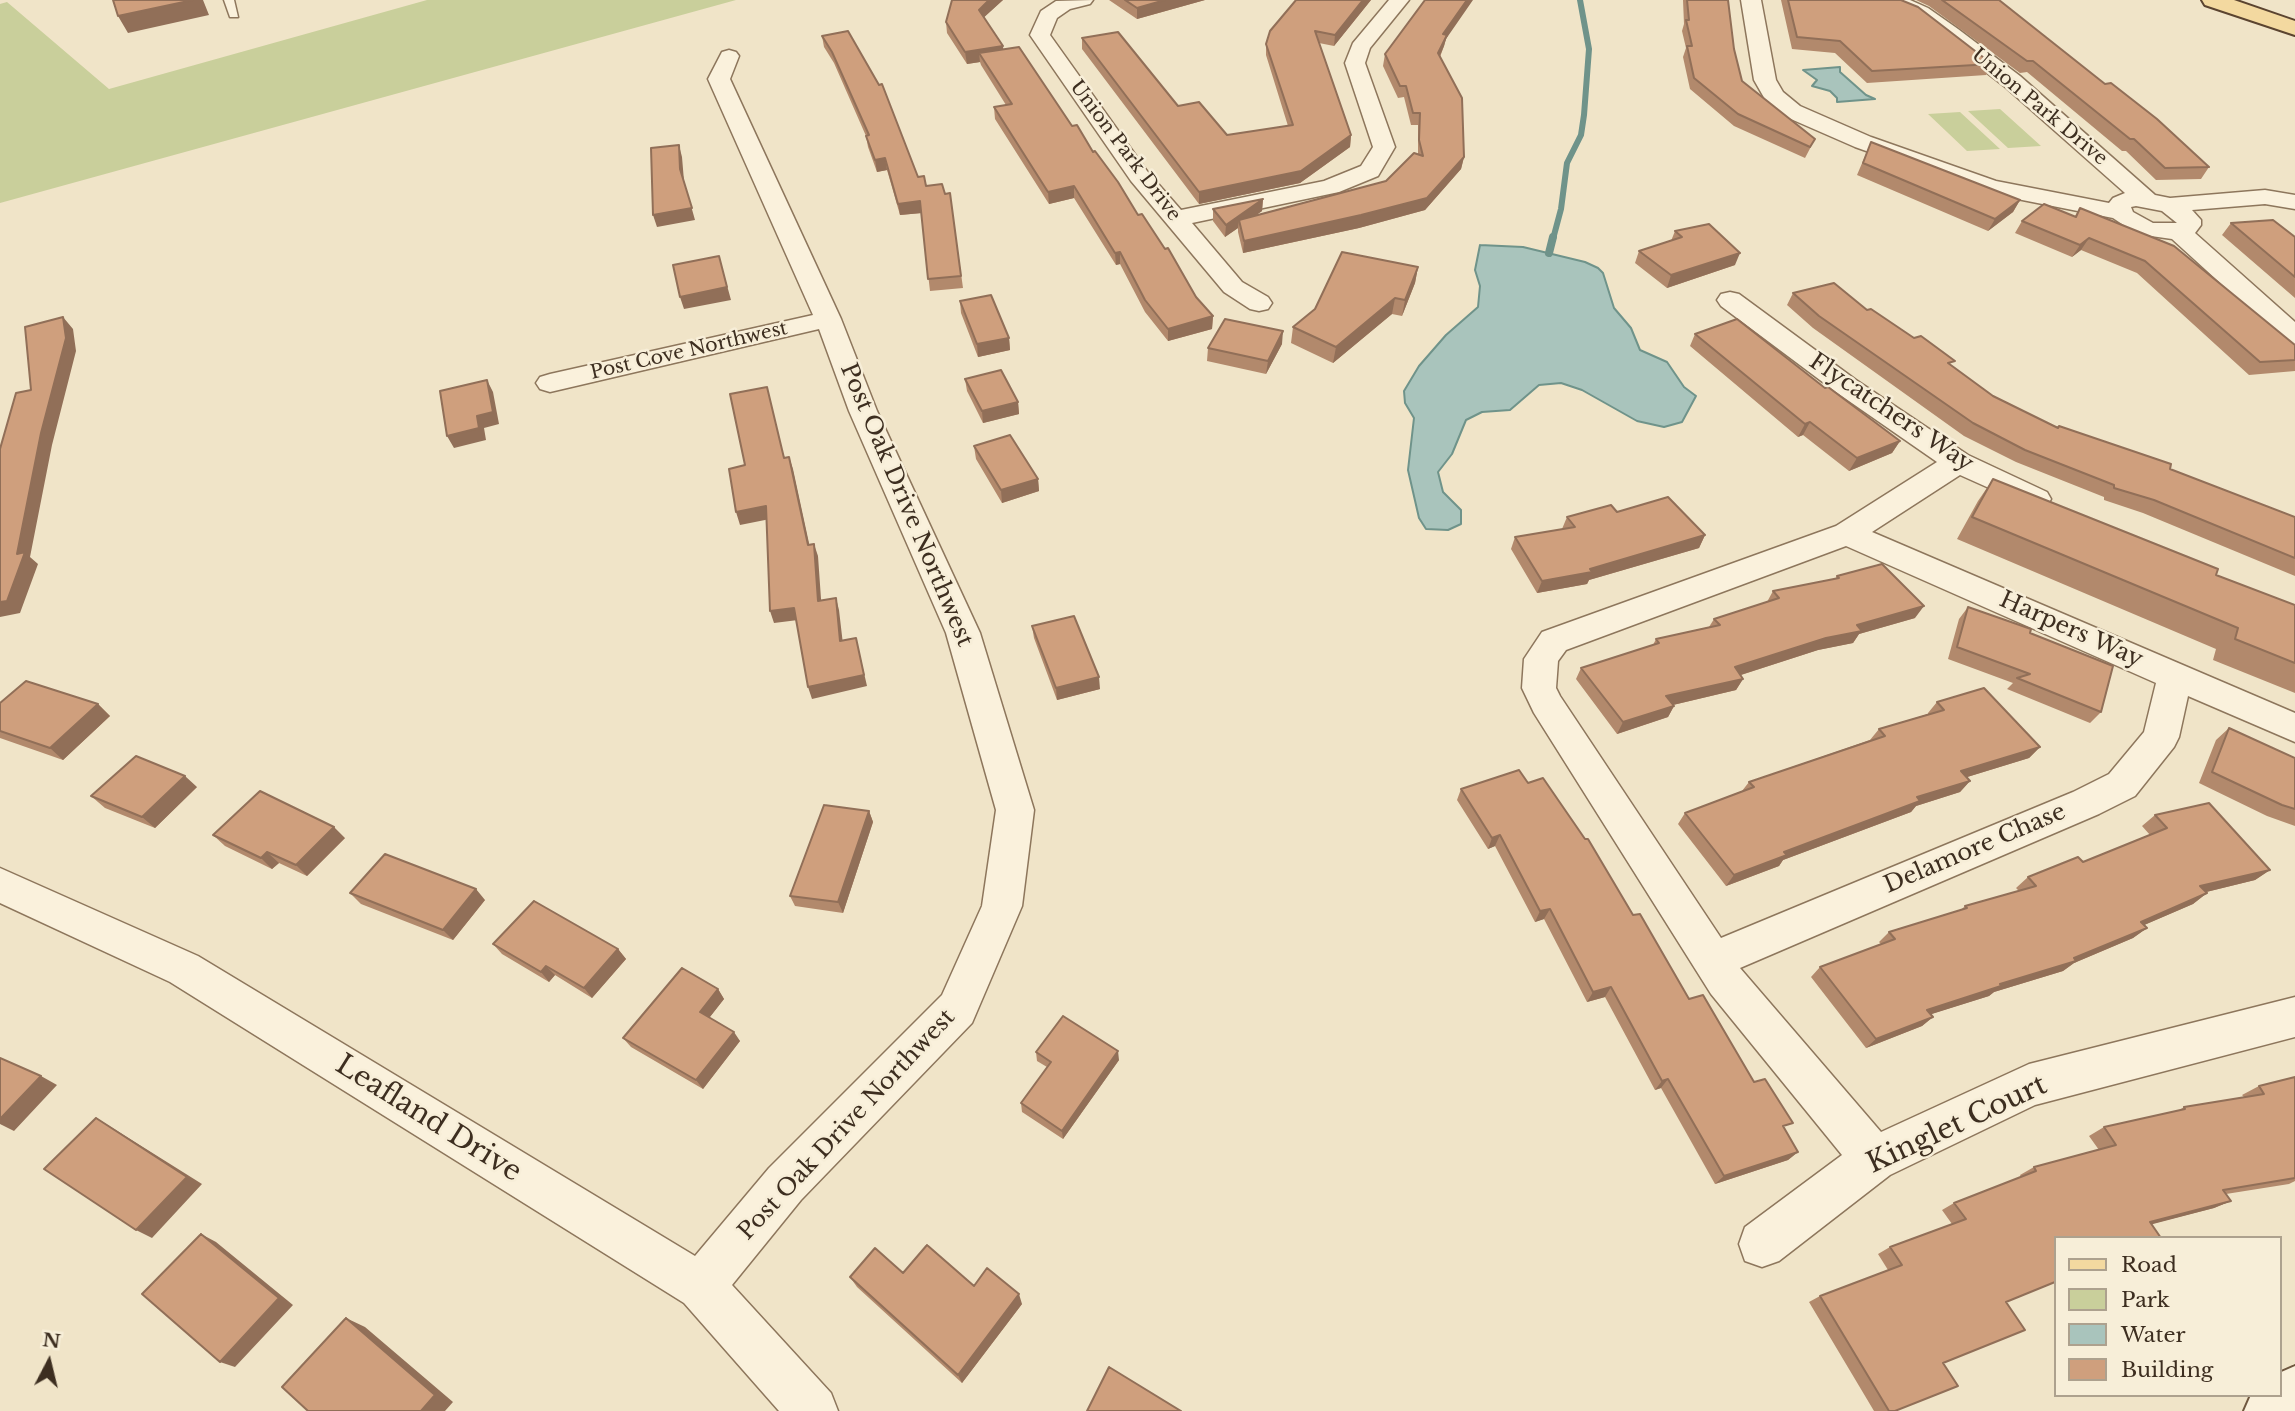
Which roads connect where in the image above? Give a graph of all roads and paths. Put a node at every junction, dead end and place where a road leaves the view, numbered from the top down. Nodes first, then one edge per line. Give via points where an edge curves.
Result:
1 (229, 0) edge
2 (1083, 0) edge
3 (1399, 0) edge
4 (1751, 0) edge
5 (1893, 0) edge
6 (2213, 0) edge
7 (234, 15) dead end
8 (2295, 28) edge
9 (729, 55) dead end
10 (2146, 199) junction
11 (2294, 202) edge
12 (2122, 213) junction
13 (1175, 219) junction
14 (2179, 219) junction
15 (1730, 300) dead end
16 (1259, 303) dead end
17 (828, 319) junction
18 (2295, 336) edge
19 (550, 383) dead end
20 (1958, 462) junction
21 (2059, 510) edge
22 (1847, 534) junction
23 (2175, 676) junction
24 (2295, 728) edge
25 (0, 884) edge
26 (1713, 960) junction
27 (2295, 1017) edge
28 (1874, 1159) junction
29 (1762, 1244) dead end
30 (701, 1286) junction
31 (2295, 1394) edge
32 (813, 1411) edge
33 (2272, 1411) edge

1 - 7 lane
2 - 13 street, Union Park Drive via 1048,15 1040,35 1139,176
3 - 13 street via 1360,47 1355,63 1384,147 1370,171 1331,187
4 - 12 street via 1765,80 1774,96 1792,111 1990,187
5 - 10 street, Union Park Drive via 1951,33
6 - 8 main road
9 - 17 street, Post Oak Drive Northwest via 719,79
10 - 12 street via 2121,202
10 - 14 street
11 - 14 street via 2279,209
12 - 14 street via 2146,229
13 - 16 street, Union Park Drive via 1233,287
14 - 18 street
15 - 20 street, Flycatchers Way
17 - 19 street, Post Cove Northwest
17 - 30 street, Post Oak Drive Northwest via 863,411 963,633 1015,810 1002,906 957,1009 785,1184
20 - 21 street, Flycatchers Way
20 - 22 street
22 - 23 street, Harpers Way
22 - 26 street via 1554,641 1541,659 1539,688 1546,703
23 - 24 street, Harpers Way
23 - 26 street, Delamore Chase via 2161,737 2122,785
25 - 30 street, Leafland Drive via 184,969
26 - 28 street
27 - 28 street, Kinglet Court via 2029,1085
28 - 29 street, Kinglet Court
30 - 32 street, Leafland Drive
31 - 33 main road

